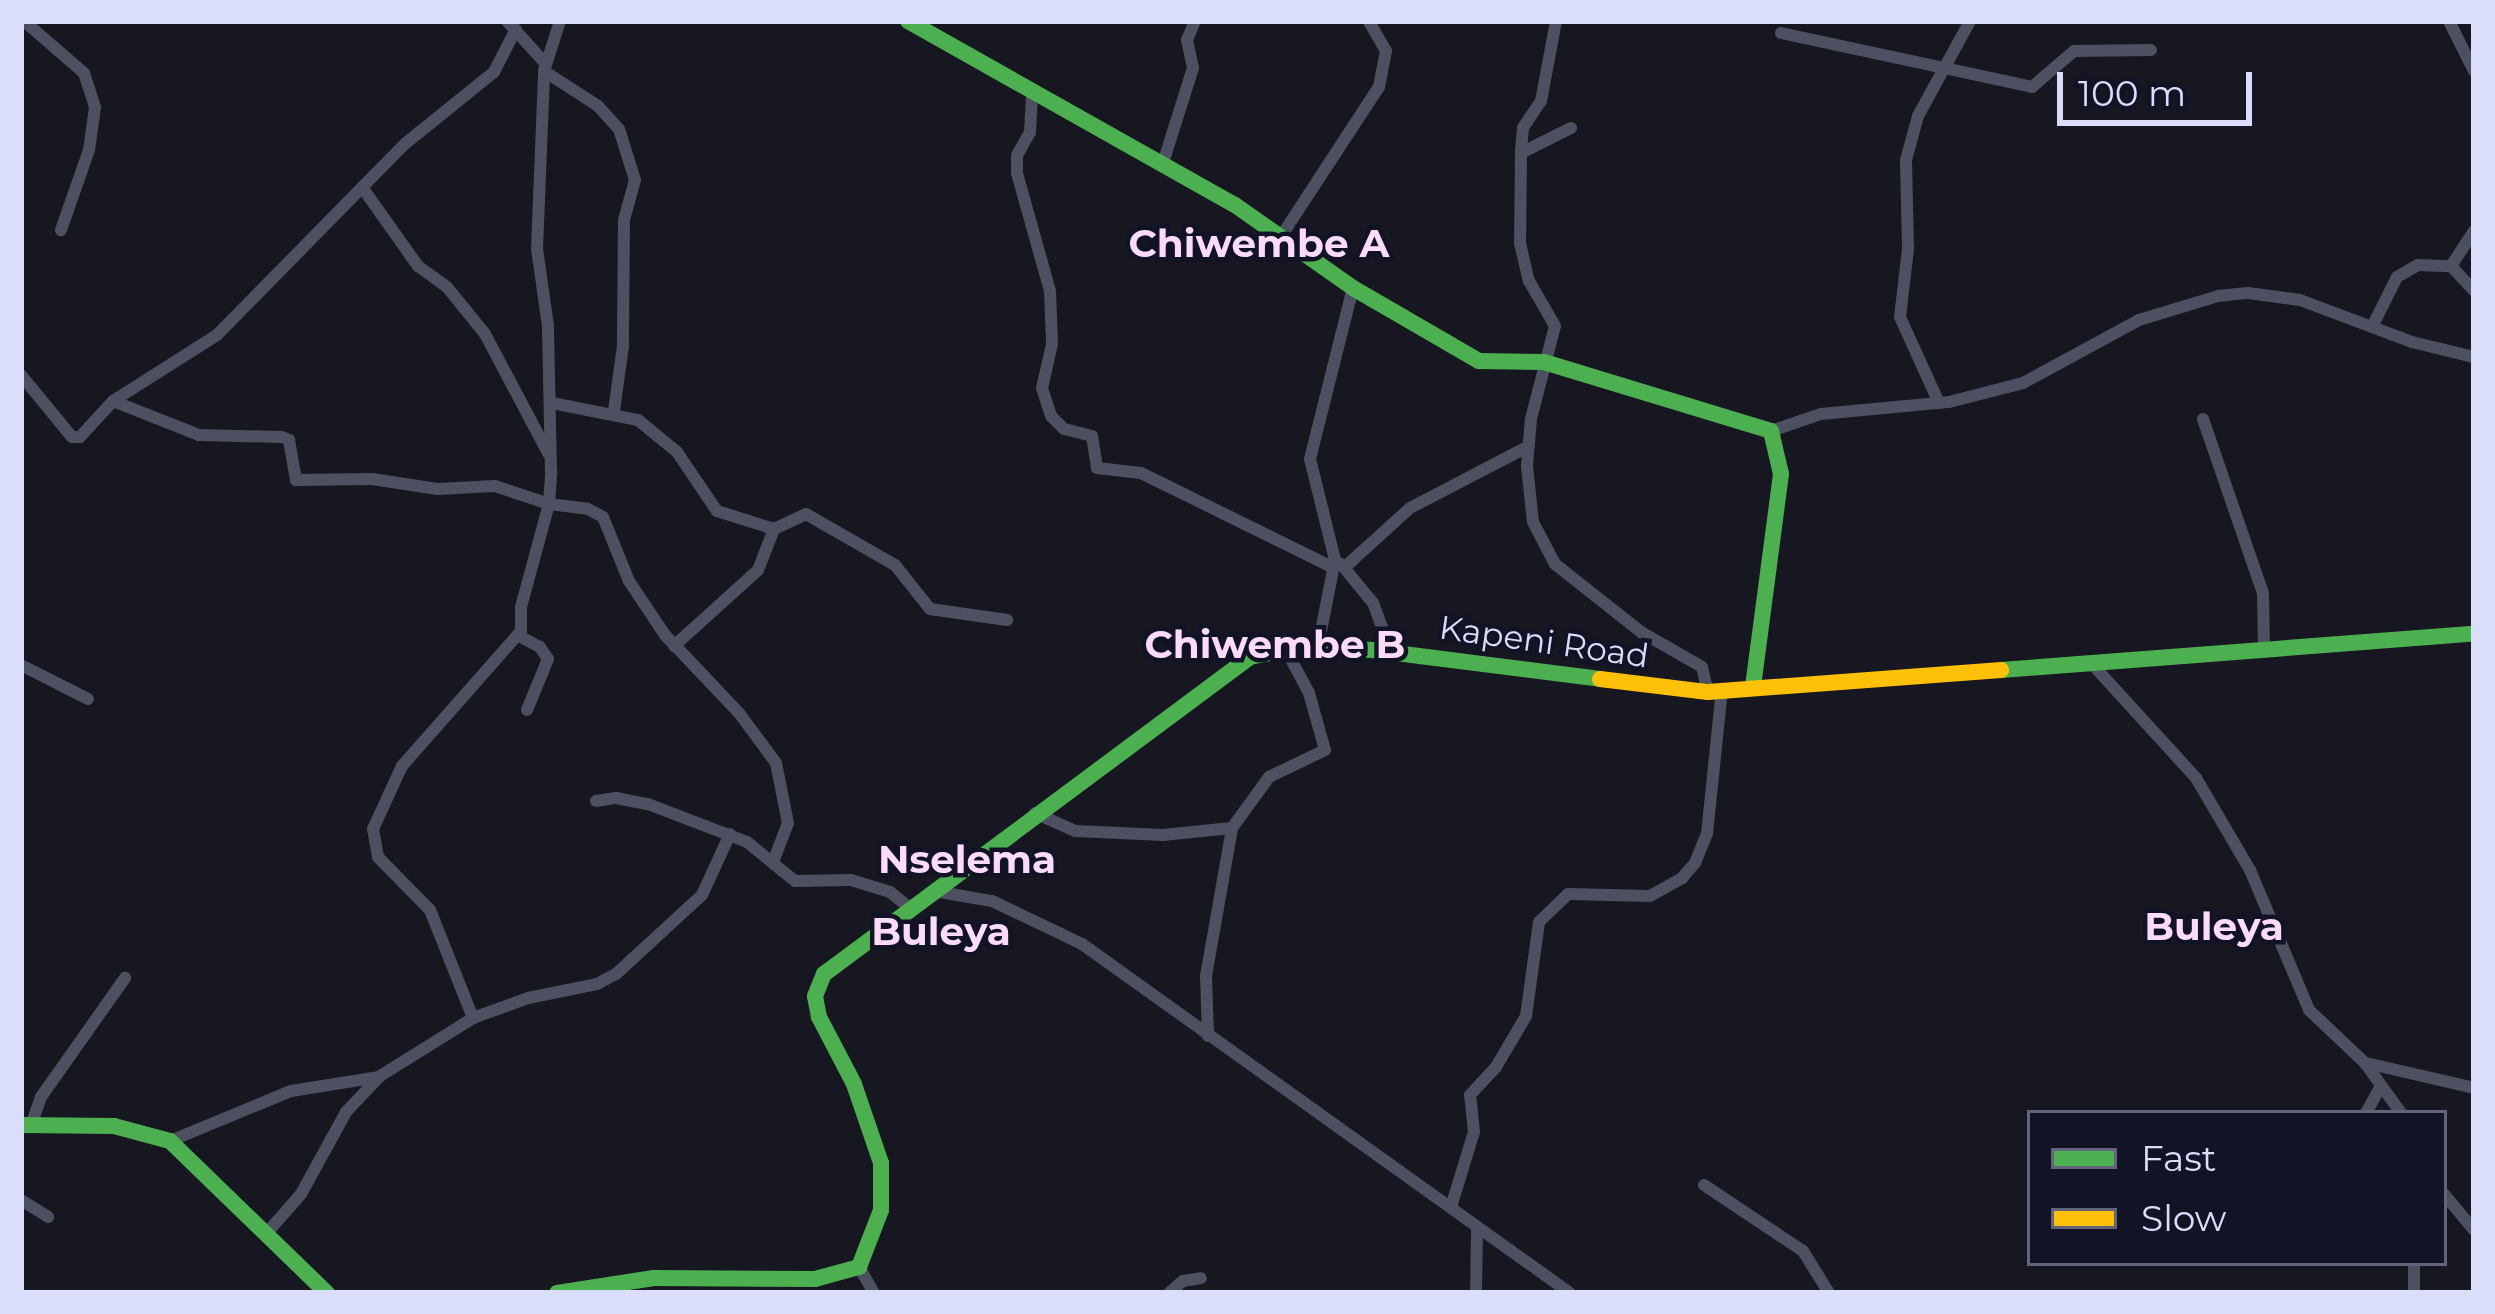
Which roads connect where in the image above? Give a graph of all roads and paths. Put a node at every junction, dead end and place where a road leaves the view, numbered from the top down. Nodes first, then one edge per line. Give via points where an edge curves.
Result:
1 (25, 21) edge
2 (560, 21) edge
3 (908, 21) edge
4 (1195, 21) edge
5 (1369, 21) edge
6 (1556, 21) edge
7 (1970, 21) edge
8 (2449, 21) edge
9 (511, 25) edge
10 (1781, 33) dead end
11 (2151, 50) dead end
12 (1950, 66) junction
13 (544, 68) junction
14 (2474, 71) edge
15 (1032, 95) junction
16 (1571, 128) dead end
17 (1521, 153) junction
18 (1163, 163) junction
19 (362, 187) junction
20 (62, 230) dead end
21 (2474, 231) edge
22 (1282, 235) junction
23 (2451, 266) junction
24 (1353, 288) junction
25 (2474, 291) edge
26 (2372, 327) junction
27 (2474, 357) edge
28 (1544, 362) junction
29 (21, 375) edge
30 (113, 401) junction
31 (552, 403) junction
32 (1939, 403) junction
33 (614, 411) junction
34 (2204, 419) dead end
35 (1771, 431) junction
36 (1529, 446) junction
37 (551, 472) junction
38 (549, 504) junction
39 (774, 529) junction
40 (1337, 564) junction
41 (1007, 620) dead end
42 (2474, 634) edge
43 (519, 636) junction
44 (674, 646) junction
45 (1318, 646) junction
46 (1285, 648) junction
47 (2264, 648) junction
48 (1390, 651) junction
49 (21, 664) edge
50 (2092, 664) junction
51 (1754, 686) junction
52 (1715, 690) junction
53 (88, 699) dead end
54 (527, 710) dead end
55 (596, 801) dead end
56 (1034, 814) junction
57 (1232, 828) junction
58 (730, 834) junction
59 (773, 862) junction
60 (933, 891) junction
61 (912, 910) junction
62 (124, 978) dead end
63 (473, 1018) junction
64 (1208, 1036) junction
65 (2365, 1063) junction
66 (380, 1076) junction
67 (2381, 1086) junction
68 (2474, 1088) edge
69 (2368, 1110) edge
70 (2400, 1110) edge
71 (27, 1124) edge
72 (170, 1141) junction
73 (1704, 1185) dead end
74 (2447, 1198) edge
75 (21, 1200) edge
76 (1451, 1207) junction
77 (48, 1217) dead end
78 (1477, 1228) junction
79 (2474, 1230) edge
80 (265, 1235) junction
81 (859, 1267) junction
82 (1201, 1278) dead end
83 (685, 1285) edge
84 (327, 1293) edge
85 (557, 1293) edge
86 (874, 1293) edge
87 (1169, 1293) edge
88 (1476, 1293) edge
89 (1570, 1293) edge
90 (1829, 1293) edge

1 - 20 street via 84,73 95,107
2 - 13 street
3 - 15 main road
4 - 18 street via 1187,40 1193,68
5 - 22 street via 1386,50 1379,87
6 - 17 street via 1541,101 1523,128
7 - 12 street
8 - 14 street
9 - 13 street via 538,50
9 - 19 street via 494,71
10 - 12 street
11 - 12 street via 2074,51 2032,87
12 - 32 street via 1910,137 1900,308
13 - 31 street via 538,249
13 - 33 street via 610,119 632,163
15 - 18 main road
15 - 40 street via 1017,173 1050,291 1052,344 1042,388 1051,416 1092,436 1097,468 1141,473
16 - 17 street
17 - 28 street via 1520,243 1529,281 1555,326
18 - 22 main road
19 - 30 street via 217,335
19 - 37 street via 418,266 485,334 530,413
21 - 23 street
22 - 24 main road
23 - 25 street
23 - 26 street via 2418,265 2397,277
24 - 28 main road via 1479,361
24 - 40 street via 1310,459
26 - 27 street
26 - 32 street via 2276,296 2187,301 2023,383
28 - 35 main road
28 - 36 street
29 - 30 street via 76,439
30 - 38 street via 178,431 289,440 296,480 495,486
31 - 33 street
31 - 37 street
32 - 35 street via 1821,415
33 - 39 street via 659,433 717,511
34 - 47 street via 2263,592
35 - 51 main road via 1781,474
36 - 40 street via 1410,508
36 - 52 street via 1531,509 1546,554 1585,591 1702,667
37 - 38 street
38 - 43 street
38 - 44 street via 603,517 629,581
39 - 41 street via 813,516 895,565 930,609
39 - 44 street via 758,570
40 - 45 street
40 - 48 street via 1373,603
42 - 47 main road, Kapeni Road
43 - 54 street via 548,659
43 - 63 street via 402,766 373,829 378,857 438,924
44 - 59 street via 776,763 788,823
45 - 46 main road, Kapeni Road
45 - 48 main road, Kapeni Road
46 - 56 main road, Kapeni Road via 1224,674
46 - 57 street via 1325,750 1269,777
47 - 50 main road, Kapeni Road
48 - 52 main road, Kapeni Road
49 - 53 street
50 - 51 main road, Kapeni Road
50 - 65 street via 2196,778 2250,870 2309,1010
51 - 52 main road, Kapeni Road
52 - 76 street via 1707,834 1696,863 1650,896 1568,894 1539,922 1526,1016 1470,1095 1474,1132
55 - 58 street via 630,799
56 - 57 street via 1075,832
56 - 60 main road, Kapeni Road
57 - 64 street via 1206,976
58 - 59 street
58 - 63 street via 702,895 616,974
59 - 61 street via 795,881 851,880 890,892
60 - 61 main road, Kapeni Road
60 - 64 street via 992,901 1050,926
61 - 81 main road, Kapeni Road via 824,974 815,996 881,1163 881,1210
62 - 71 street
63 - 66 street
64 - 76 street
65 - 67 street
65 - 68 street
66 - 72 street via 291,1091
66 - 80 street via 346,1112 302,1194
67 - 69 street
67 - 70 street
71 - 72 main road via 114,1126
72 - 80 main road
73 - 90 street via 1803,1251
74 - 79 street
75 - 77 street
76 - 78 street
78 - 88 street
78 - 89 street
80 - 84 main road
81 - 83 main road via 814,1279
81 - 86 street
82 - 87 street
83 - 85 main road

